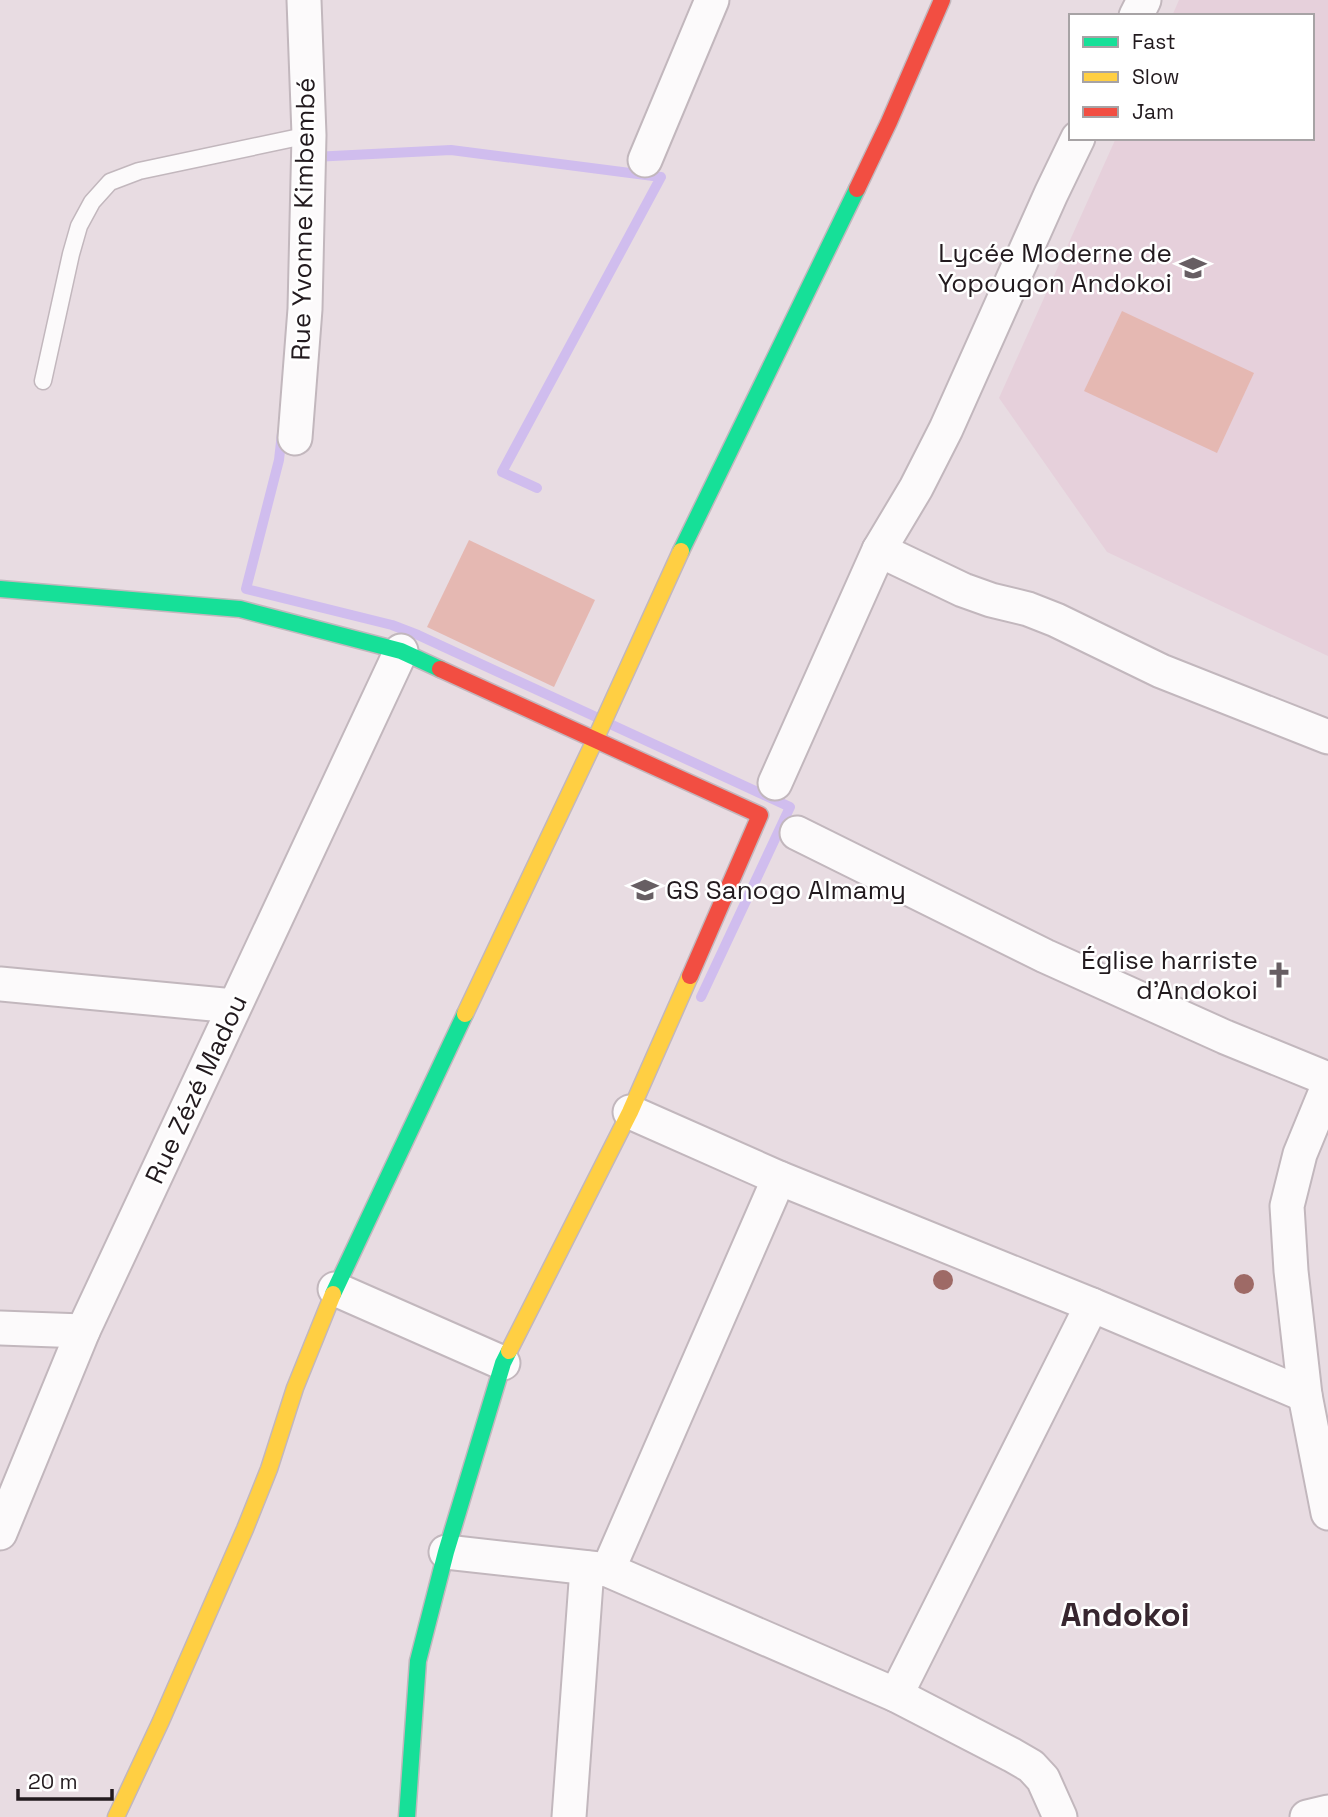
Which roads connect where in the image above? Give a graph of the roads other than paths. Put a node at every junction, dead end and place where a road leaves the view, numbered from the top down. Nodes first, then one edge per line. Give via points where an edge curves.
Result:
1 (304, 0) edge
2 (712, 0) edge
3 (942, 0) edge
4 (309, 135) junction
5 (1077, 140) edge
6 (645, 160) dead end
7 (43, 381) dead end
8 (295, 438) dead end
9 (879, 550) junction
10 (0, 589) edge
11 (401, 651) junction
12 (1328, 737) edge
13 (595, 740) junction
14 (775, 783) dead end
15 (797, 832) dead end
16 (0, 984) edge
17 (234, 1006) junction
18 (1328, 1079) edge
19 (1328, 1086) edge
20 (630, 1112) junction
21 (779, 1178) junction
22 (335, 1289) junction
23 (1092, 1305) junction
24 (0, 1328) edge
25 (83, 1331) junction
26 (503, 1363) junction
27 (1306, 1395) junction
28 (1328, 1513) edge
29 (0, 1532) edge
30 (446, 1552) junction
31 (598, 1569) junction
32 (896, 1695) junction
33 (1328, 1812) edge
34 (116, 1817) edge
35 (407, 1817) edge
36 (569, 1817) edge
37 (1060, 1817) edge
38 (1307, 1817) edge

1 - 4 street, Rue Yvonne Kimbembé
2 - 6 street
3 - 13 street
4 - 7 lane via 110,182 79,226
4 - 8 street, Rue Yvonne Kimbembé via 305,309
5 - 9 street via 946,429
9 - 12 street via 964,590 1056,620 1161,671
9 - 14 street
10 - 11 street via 240,609
11 - 13 street
11 - 17 street, Rue Zézé Madou
13 - 20 street via 760,815
13 - 22 street
15 - 18 street via 1045,956
16 - 17 street
17 - 25 street, Rue Zézé Madou
19 - 27 street via 1300,1154 1287,1206
20 - 21 street
20 - 26 street
21 - 23 street
21 - 31 street
22 - 26 street
22 - 34 street via 269,1469
23 - 27 street
23 - 32 street
24 - 25 street
25 - 29 street, Rue Zézé Madou
26 - 30 street
27 - 28 street
30 - 31 street
30 - 35 street via 418,1661
31 - 32 street
31 - 36 street
32 - 37 street via 1031,1766 1044,1779
33 - 38 street

